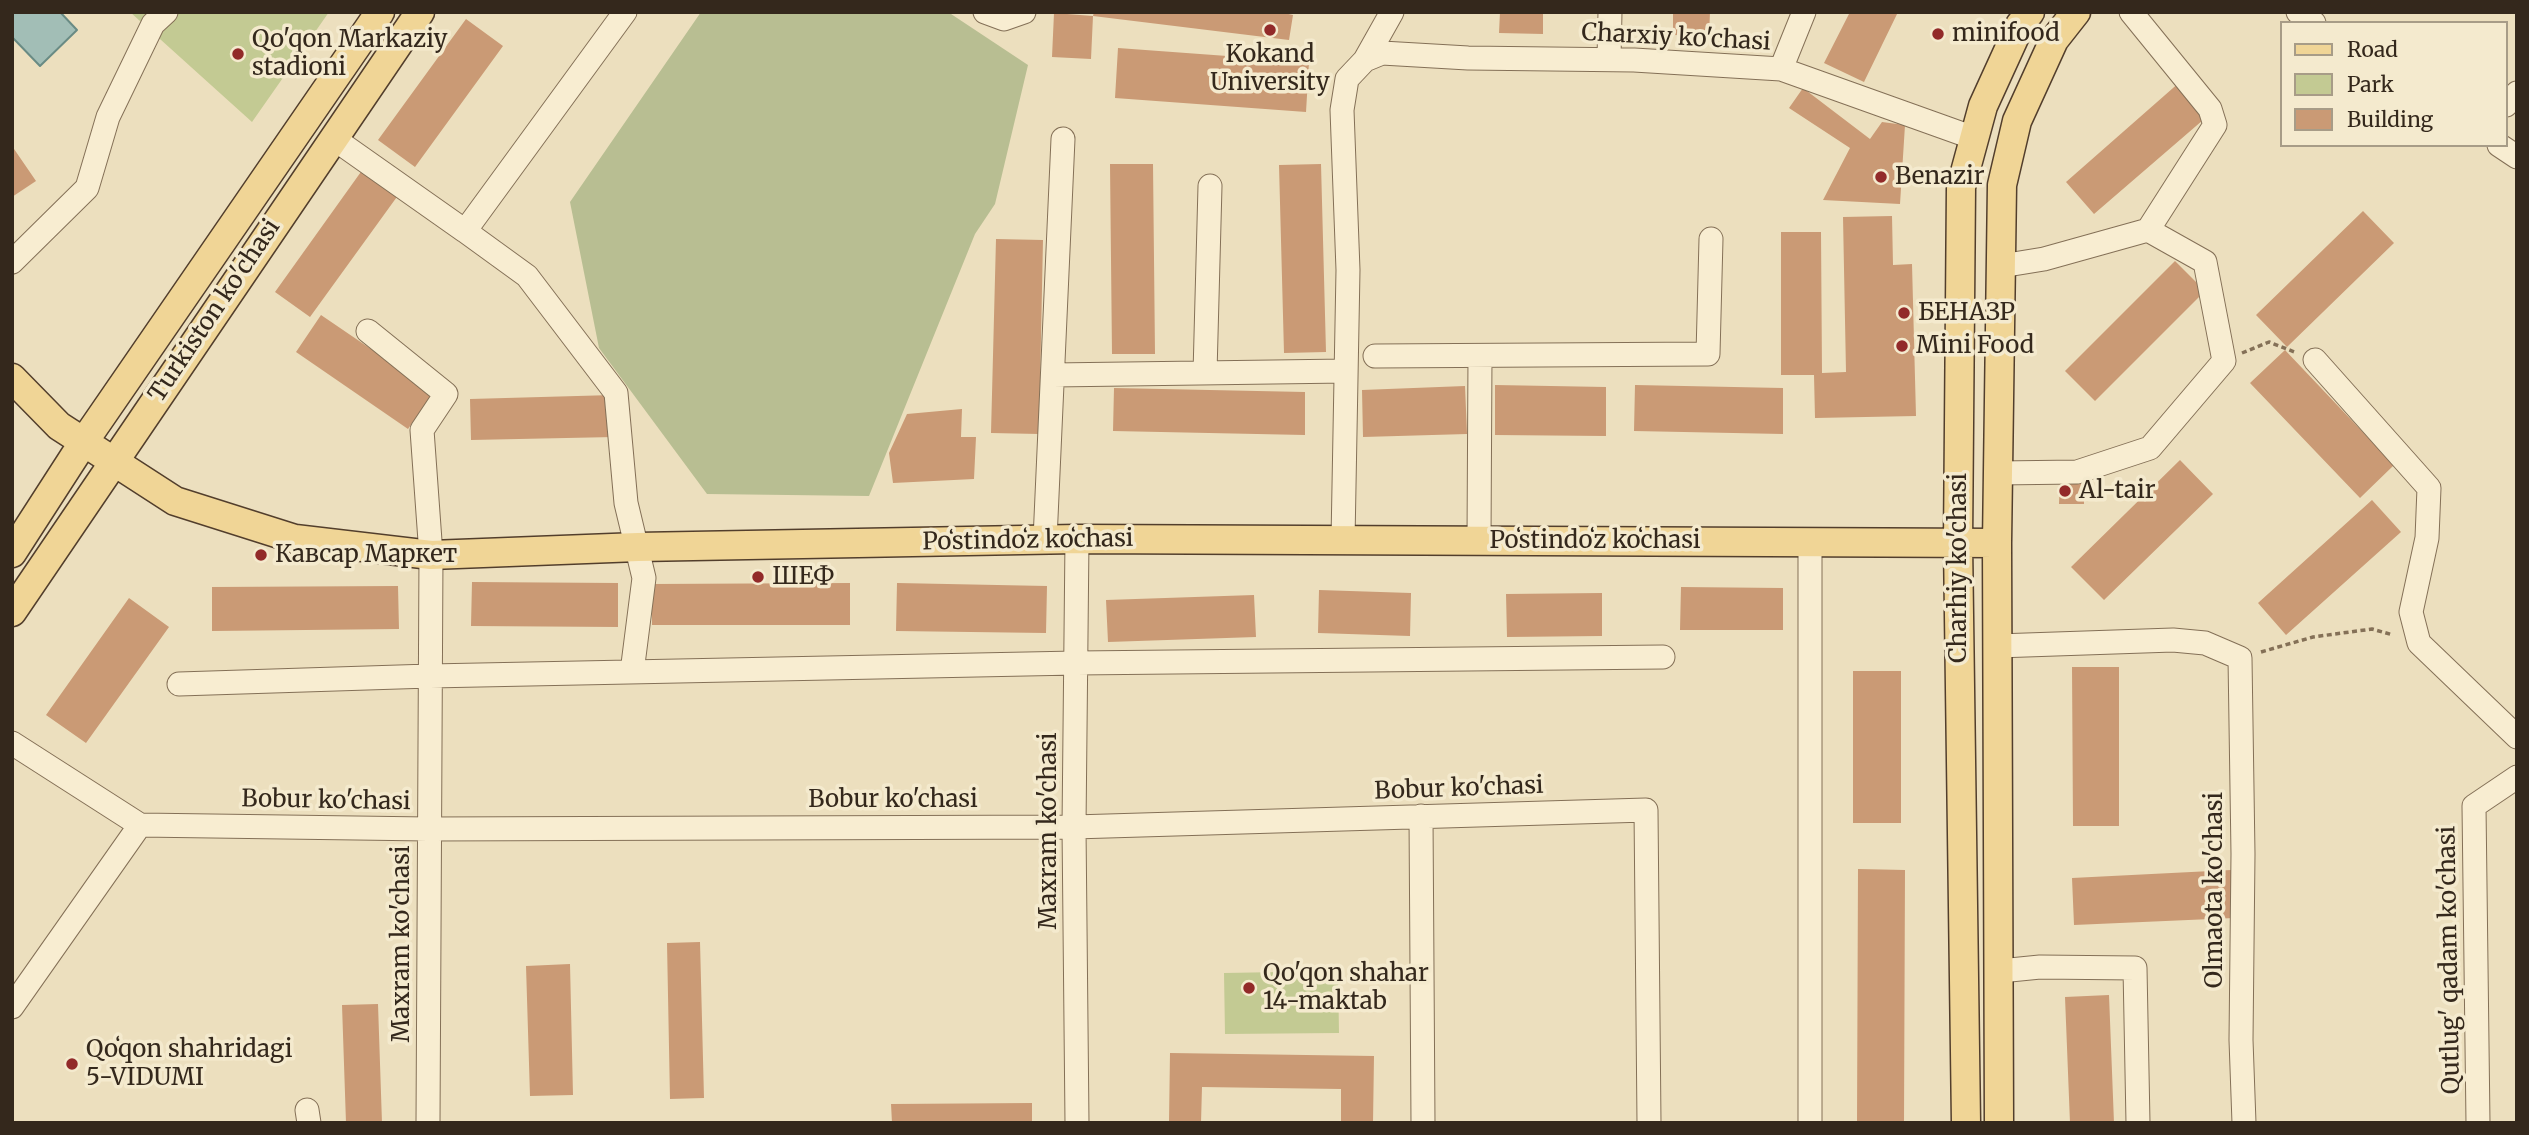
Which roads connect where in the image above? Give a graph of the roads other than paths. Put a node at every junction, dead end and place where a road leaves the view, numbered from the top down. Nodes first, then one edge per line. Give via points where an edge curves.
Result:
1 (166, 12) edge
2 (380, 12) edge
3 (420, 12) edge
4 (625, 12) edge
5 (985, 12) edge
6 (1024, 12) edge
7 (1392, 12) edge
8 (1610, 12) edge
9 (1804, 12) edge
10 (2076, 12) edge
11 (2131, 12) edge
12 (2025, 19) edge
13 (1609, 59) junction
14 (1366, 60) junction
15 (1782, 69) junction
16 (333, 138) junction
17 (1974, 138) junction
18 (1063, 139) dead end
19 (2502, 147) edge
20 (2517, 157) edge
21 (1210, 186) dead end
22 (2148, 230) junction
23 (465, 231) junction
24 (1711, 239) dead end
25 (12, 262) edge
26 (2001, 266) junction
27 (368, 331) dead end
28 (1375, 356) dead end
29 (1480, 356) junction
30 (2315, 360) road end
31 (1346, 371) junction
32 (1205, 373) junction
33 (1053, 374) junction
34 (12, 378) edge
35 (83, 443) junction
36 (112, 461) junction
37 (1998, 473) junction
38 (1077, 539) junction
39 (1045, 540) junction
40 (1343, 540) junction
41 (1479, 540) junction
42 (1810, 542) junction
43 (1997, 543) junction
44 (1958, 544) junction
45 (638, 547) junction
46 (12, 553) edge
47 (431, 555) junction
48 (12, 612) edge
49 (1997, 646) junction
50 (1663, 657) dead end
51 (1076, 663) junction
52 (632, 672) junction
53 (430, 676) junction
54 (179, 684) dead end
55 (2517, 737) edge
56 (12, 743) edge
57 (2517, 777) edge
58 (1421, 816) junction
59 (140, 825) junction
60 (1074, 827) junction
61 (428, 829) junction
62 (2000, 971) junction
63 (12, 1007) edge
64 (428, 1123) edge
65 (1077, 1123) edge
66 (1423, 1123) edge
67 (1649, 1123) edge
68 (1810, 1123) edge
69 (1966, 1123) edge
70 (1999, 1123) edge
71 (2138, 1123) edge
72 (2244, 1123) edge
73 (2478, 1123) edge

1 - 25 street via 153,24 108,117 87,188
2 - 35 main road, Turkiston ko'chasi
3 - 16 main road, Turkiston ko'chasi
4 - 23 street
5 - 6 street via 1004,19
7 - 14 street
8 - 13 street
9 - 15 street
10 - 26 main road, Charhiy ko'chasi via 2054,40 2017,121 2002,185
11 - 22 street via 2210,109 2215,125
12 - 17 main road, Charhiy ko'chasi via 1983,106
13 - 14 street, Charxiy ko'chasi via 1382,53
13 - 15 street, Charxiy ko'chasi
14 - 31 street via 1348,79 1342,110 1348,270
15 - 17 street, Charxiy ko'chasi
16 - 23 street
16 - 36 main road, Turkiston ko'chasi
17 - 44 main road, Charhiy ko'chasi via 1961,187
18 - 33 street
19 - 20 street
21 - 32 street
22 - 26 street via 2044,260
22 - 37 street via 2205,262 2224,361 2150,448 2077,472
23 - 45 street via 527,276 616,393 626,503
24 - 29 street via 1708,354
26 - 37 main road, Charhiy ko'chasi
27 - 47 street, Maxram ko'chasi via 446,394 422,430
28 - 29 street
29 - 41 street
30 - 55 street via 2429,488 2427,538 2411,612 2419,643
31 - 32 street
31 - 40 street
32 - 33 street
33 - 39 street
34 - 35 main road, Poʻstindoʻz koʻchasi via 59,426
35 - 36 main road, Poʻstindoʻz koʻchasi
35 - 46 main road, Turkiston ko'chasi
36 - 47 main road, Poʻstindoʻz koʻchasi via 175,501 295,539
36 - 48 main road, Turkiston ko'chasi
37 - 43 main road, Charhiy ko'chasi
38 - 39 main road, Poʻstindoʻz koʻchasi
38 - 40 main road, Poʻstindoʻz koʻchasi
38 - 51 street, Maxram ko'chasi
39 - 45 main road, Poʻstindoʻz koʻchasi
40 - 41 main road, Poʻstindoʻz koʻchasi
41 - 42 main road, Poʻstindoʻz koʻchasi
42 - 44 main road, Poʻstindoʻz koʻchasi
42 - 68 street
43 - 44 main road, Poʻstindoʻz koʻchasi
43 - 49 main road, Charhiy ko'chasi
44 - 69 main road, Charhiy ko'chasi
45 - 47 main road, Poʻstindoʻz koʻchasi
45 - 52 street via 645,578
47 - 53 street, Maxram ko'chasi
49 - 62 main road, Charhiy ko'chasi
49 - 72 street, Olmaota ko'chasi via 2173,640 2205,643 2240,658
50 - 51 street
51 - 52 street
51 - 60 street, Maxram ko'chasi
52 - 53 street
53 - 54 street
53 - 61 street, Maxram ko'chasi
56 - 59 street
57 - 73 street, Qutlug' qadam ko'chasi via 2474,806
58 - 60 street, Bobur ko'chasi
58 - 66 street
58 - 67 street, Bobur ko'chasi via 1646,810
59 - 61 street, Bobur ko'chasi
59 - 63 street
60 - 61 street, Bobur ko'chasi
60 - 65 street, Maxram ko'chasi
61 - 64 street, Maxram ko'chasi
62 - 70 main road, Charhiy ko'chasi
62 - 71 street via 2135,968

